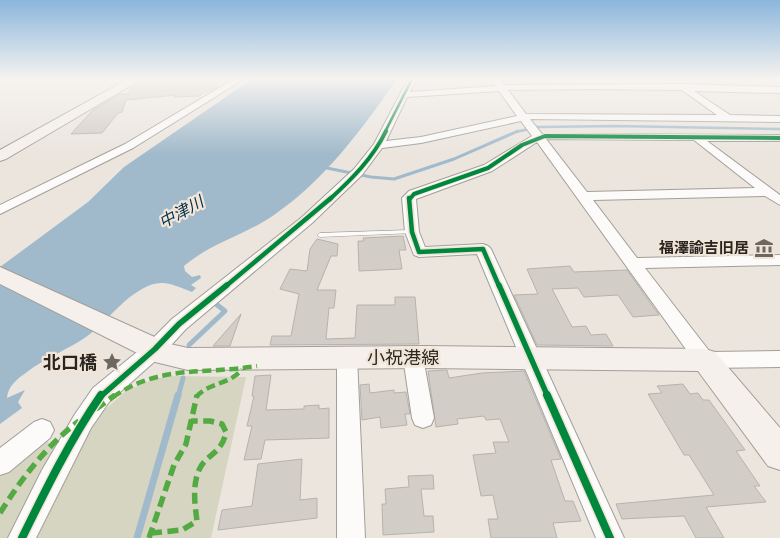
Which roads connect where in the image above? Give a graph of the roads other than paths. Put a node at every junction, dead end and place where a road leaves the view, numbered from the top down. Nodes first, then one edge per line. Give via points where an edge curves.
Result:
1 (92, 104) edge
2 (198, 104) edge
3 (399, 104) edge
4 (514, 104) edge
5 (707, 104) edge
6 (524, 116) junction
7 (727, 118) junction
8 (780, 119) edge
9 (539, 137) junction
10 (696, 137) junction
11 (752, 137) junction
12 (780, 138) edge
13 (379, 145) junction
14 (0, 156) edge
15 (770, 189) edge
16 (583, 196) junction
17 (780, 201) edge
18 (0, 210) edge
19 (412, 232) junction
20 (320, 235) dead end
21 (780, 260) edge
22 (631, 263) junction
23 (0, 275) edge
24 (151, 348) junction
25 (347, 357) junction
26 (413, 357) junction
27 (532, 358) junction
28 (780, 359) edge
29 (705, 360) junction
30 (423, 418) dead end
31 (42, 430) dead end
32 (780, 454) edge
33 (0, 463) edge
34 (22, 538) edge
35 (352, 538) edge
36 (610, 538) edge

1 - 14 main road
2 - 18 street via 129,146
3 - 13 street
4 - 6 street
5 - 7 street
6 - 7 street
6 - 9 street
6 - 13 street via 420,140
7 - 8 street
7 - 11 street
9 - 10 street
9 - 16 street
9 - 19 street via 479,172 411,196 408,201
10 - 11 street
10 - 15 street
11 - 12 street
13 - 24 street via 340,190
15 - 16 street
15 - 17 street
16 - 22 street
19 - 20 lane
19 - 27 street via 419,252 483,249
21 - 22 street
22 - 29 street
23 - 24 main road, 小祝港線
24 - 25 main road, 小祝港線 via 177,357 202,360
24 - 34 street via 93,404
25 - 26 main road, 小祝港線
25 - 35 street
26 - 27 main road, 小祝港線
26 - 30 street
27 - 29 main road, 小祝港線
27 - 36 street
28 - 29 street
29 - 32 main road
31 - 33 street

